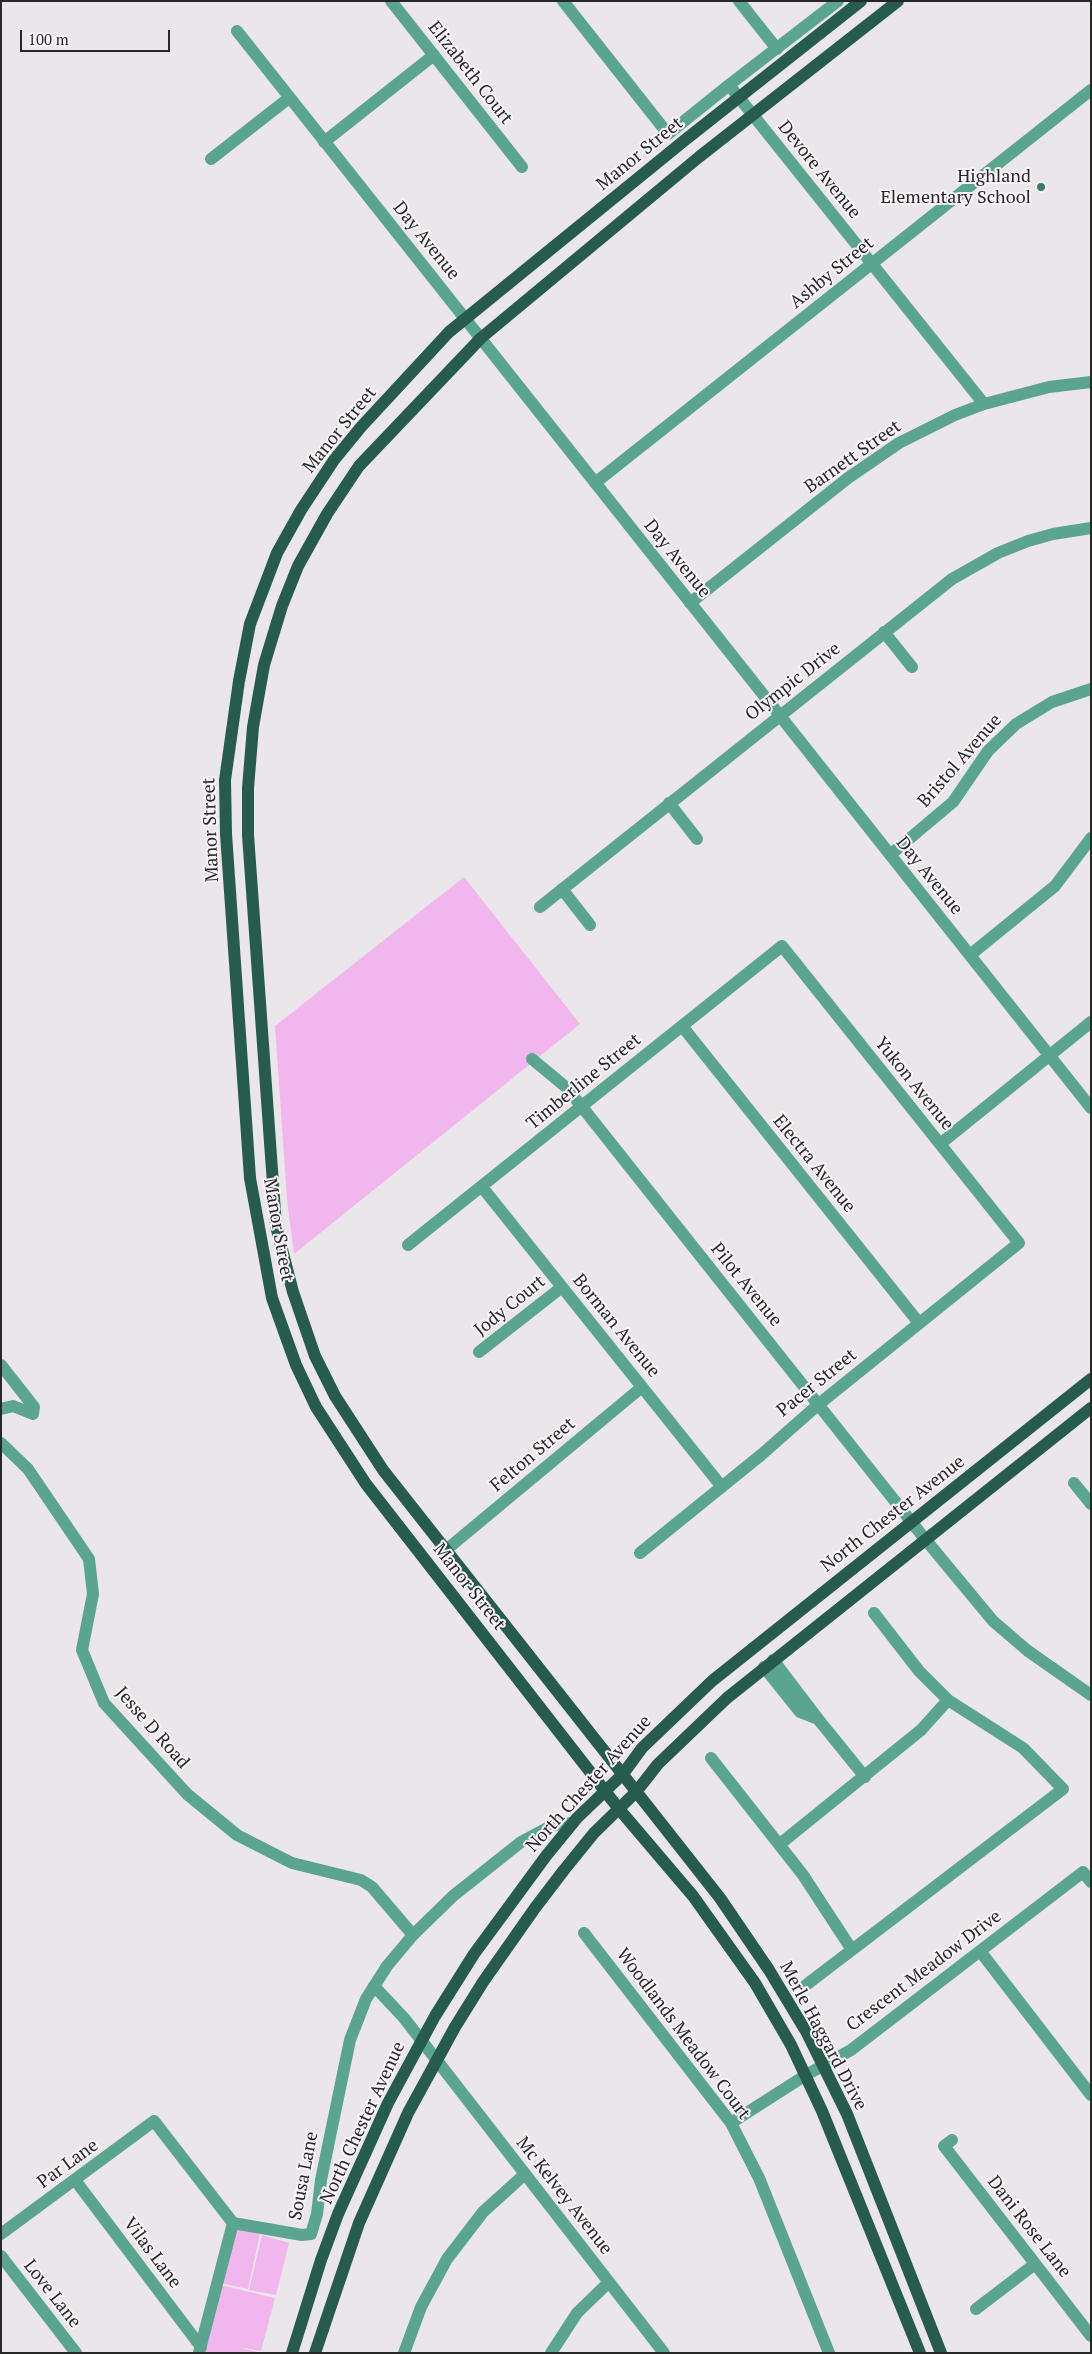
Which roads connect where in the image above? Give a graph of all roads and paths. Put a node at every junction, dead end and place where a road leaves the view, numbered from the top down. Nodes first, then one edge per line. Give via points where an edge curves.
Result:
1 (391, 1) edge
2 (563, 1) edge
3 (739, 1) edge
4 (838, 1) edge
5 (861, 1) edge
6 (898, 1) edge
7 (237, 31) dead end
8 (777, 49) junction
9 (434, 55) junction
10 (729, 85) junction
11 (1091, 90) edge
12 (739, 97) junction
13 (290, 98) junction
14 (754, 116) junction
15 (324, 142) junction
16 (211, 159) dead end
17 (522, 167) dead end
18 (872, 264) junction
19 (466, 318) junction
20 (482, 338) junction
21 (1091, 382) edge
22 (984, 404) junction
23 (595, 484) junction
24 (1091, 528) edge
25 (690, 603) junction
26 (884, 632) junction
27 (912, 667) dead end
28 (1091, 689) edge
29 (779, 715) junction
30 (669, 803) junction
31 (1091, 838) edge
32 (697, 839) dead end
33 (890, 855) junction
34 (562, 889) junction
35 (540, 907) dead end
36 (590, 924) dead end
37 (782, 946) joint
38 (970, 955) junction
39 (1091, 1022) edge
40 (682, 1026) junction
41 (1050, 1056) junction
42 (532, 1059) dead end
43 (582, 1106) junction
44 (1091, 1108) edge
45 (940, 1144) junction
46 (482, 1187) junction
47 (1019, 1243) joint
48 (408, 1245) dead end
49 (562, 1287) junction
50 (919, 1323) junction
51 (480, 1352) dead end
52 (1, 1365) edge
53 (1091, 1379) edge
54 (642, 1387) junction
55 (819, 1404) junction
56 (1091, 1408) edge
57 (1, 1409) edge
58 (1, 1443) edge
59 (1074, 1483) dead end
60 (722, 1487) junction
61 (1091, 1504) edge
62 (911, 1521) junction
63 (925, 1539) junction
64 (446, 1550) junction
65 (640, 1554) dead end
66 (874, 1614) dead end
67 (768, 1664) junction
68 (1091, 1695) edge
69 (948, 1700) junction
70 (711, 1758) dead end
71 (623, 1774) junction
72 (865, 1777) junction
73 (606, 1791) junction
74 (636, 1792) junction
75 (620, 1810) junction
76 (574, 1823) junction
77 (780, 1844) junction
78 (1087, 1877) edge
79 (584, 1933) dead end
80 (413, 1935) junction
81 (852, 1950) junction
82 (980, 1951) junction
83 (806, 1985) dead end
84 (374, 1986) junction
85 (421, 2041) junction
86 (436, 2061) junction
87 (823, 2065) junction
88 (806, 2075) junction
89 (1091, 2095) edge
90 (731, 2124) junction
91 (952, 2140) dead end
92 (525, 2174) junction
93 (75, 2180) junction
94 (234, 2223) junction
95 (1, 2234) edge
96 (1, 2256) edge
97 (1035, 2264) junction
98 (609, 2282) junction
99 (976, 2309) dead end
100 (1091, 2336) edge
101 (200, 2350) edge
102 (76, 2353) edge
103 (292, 2353) edge
104 (315, 2353) edge
105 (404, 2353) edge
106 (551, 2353) edge
107 (664, 2353) edge
108 (829, 2353) edge
109 (920, 2353) edge
110 (941, 2353) edge

1 - 9 street, Elizabeth Court
2 - 10 street via 668,134
3 - 8 street
4 - 8 street
5 - 12 main road, Manor Street
6 - 14 main road, Manor Street
7 - 13 street, Day Avenue
8 - 10 street
9 - 15 street
9 - 17 street, Elizabeth Court
10 - 12 street, Devore Avenue
11 - 18 street, Ashby Street
12 - 14 street, Devore Avenue
12 - 19 main road, Manor Street
13 - 15 street, Day Avenue
13 - 16 street
14 - 18 street, Devore Avenue
14 - 20 main road, Manor Street
15 - 19 street, Day Avenue
18 - 22 street, Devore Avenue
18 - 23 street, Ashby Street
19 - 20 street, Day Avenue
19 - 73 main road, Manor Street via 360,427 334,460 277,553 250,624 225,780 250,1178 272,1298 296,1365 316,1407 366,1484
20 - 23 street, Day Avenue
20 - 64 main road, Manor Street via 359,466 298,566 264,665 253,727 248,788 248,835 271,1176 276,1226 293,1292 315,1356 335,1396 383,1470
21 - 22 street, Barnett Street via 1049,387
22 - 25 street, Barnett Street via 927,428 873,460
23 - 25 street, Day Avenue
24 - 26 street, Olympic Drive via 1053,534 998,553 952,579
25 - 29 street, Day Avenue
26 - 27 street
26 - 29 street, Olympic Drive
28 - 33 street, Bristol Avenue via 1052,702 1016,724 988,751 953,802
29 - 30 street, Olympic Drive
29 - 33 street, Day Avenue
30 - 32 street
30 - 34 street, Olympic Drive
31 - 38 street via 1055,886
33 - 38 street, Day Avenue
34 - 35 street, Olympic Drive
34 - 36 street
37 - 40 street, Timberline Street
37 - 45 street, Yukon Avenue
38 - 41 street, Day Avenue
39 - 41 street
40 - 43 street, Timberline Street
40 - 50 street, Electra Avenue
41 - 44 street, Day Avenue
41 - 45 street
42 - 43 street, Pilot Avenue via 567,1088
43 - 46 street, Timberline Street
43 - 55 street, Pilot Avenue
45 - 47 street, Yukon Avenue
46 - 48 street, Timberline Street
46 - 49 street, Borman Avenue
47 - 50 street, Pacer Street
49 - 51 street, Jody Court
49 - 54 street, Borman Avenue
50 - 55 street, Pacer Street
52 - 57 street via 34,1407 33,1414 13,1406
53 - 62 main road, North Chester Avenue
54 - 60 street, Borman Avenue
54 - 64 street, Felton Street
55 - 60 street, Pacer Street
55 - 62 street, Pilot Avenue
56 - 63 main road, North Chester Avenue
58 - 80 street, Jesse D Road via 28,1469 89,1559 93,1594 82,1650 104,1703 187,1794 237,1835 292,1863 361,1880 372,1887
59 - 61 street
60 - 65 street, Pacer Street
62 - 63 street, Pilot Avenue
62 - 71 main road, North Chester Avenue via 712,1682 642,1748
63 - 67 main road, North Chester Avenue
63 - 68 street, Pilot Avenue via 999,1627
64 - 71 main road, Manor Street
66 - 69 street via 919,1671
67 - 72 street via 800,1712 818,1719
67 - 74 main road, North Chester Avenue via 692,1731 658,1764
69 - 72 street via 921,1730
69 - 81 street via 1023,1748 1063,1789
70 - 77 street
71 - 73 main road, North Chester Avenue
71 - 74 main road, Manor Street
72 - 77 street
73 - 75 main road, Manor Street
73 - 76 main road, North Chester Avenue
74 - 75 main road, North Chester Avenue
74 - 87 main road, Merle Haggard Drive via 737,1921
75 - 86 main road, North Chester Avenue via 594,1833 534,1908 483,1982
75 - 88 main road, Merle Haggard Drive via 725,1939 768,2003
76 - 80 street via 553,1825 521,1842 446,1902
76 - 85 main road, North Chester Avenue via 516,1894 474,1954
77 - 81 street
78 - 82 street, Crescent Meadow Drive
79 - 90 street, Woodlands Meadow Court
80 - 84 street
81 - 83 street
82 - 87 street, Crescent Meadow Drive via 851,2050
82 - 89 street
84 - 85 street
84 - 94 street, Sousa Lane via 350,2040 311,2234
85 - 86 street
85 - 103 main road, North Chester Avenue via 379,2121 338,2214
86 - 92 street, Mc Kelvey Avenue
86 - 104 main road, North Chester Avenue via 387,2156 359,2222
87 - 88 street, Crescent Meadow Drive
87 - 110 main road, Merle Haggard Drive via 847,2114
88 - 90 street, Crescent Meadow Drive
88 - 109 main road, Merle Haggard Drive
90 - 108 street, Woodlands Meadow Court via 759,2178
91 - 97 street, Dani Rose Lane via 944,2146
92 - 98 street, Mc Kelvey Avenue
92 - 105 street via 484,2212 446,2259 421,2307
93 - 94 street, Par Lane via 154,2121
93 - 95 street, Par Lane
93 - 101 street, Vilas Lane
94 - 101 street
96 - 102 street, Love Lane
97 - 99 street
97 - 100 street, Dani Rose Lane
98 - 106 street via 577,2313
98 - 107 street, Mc Kelvey Avenue

